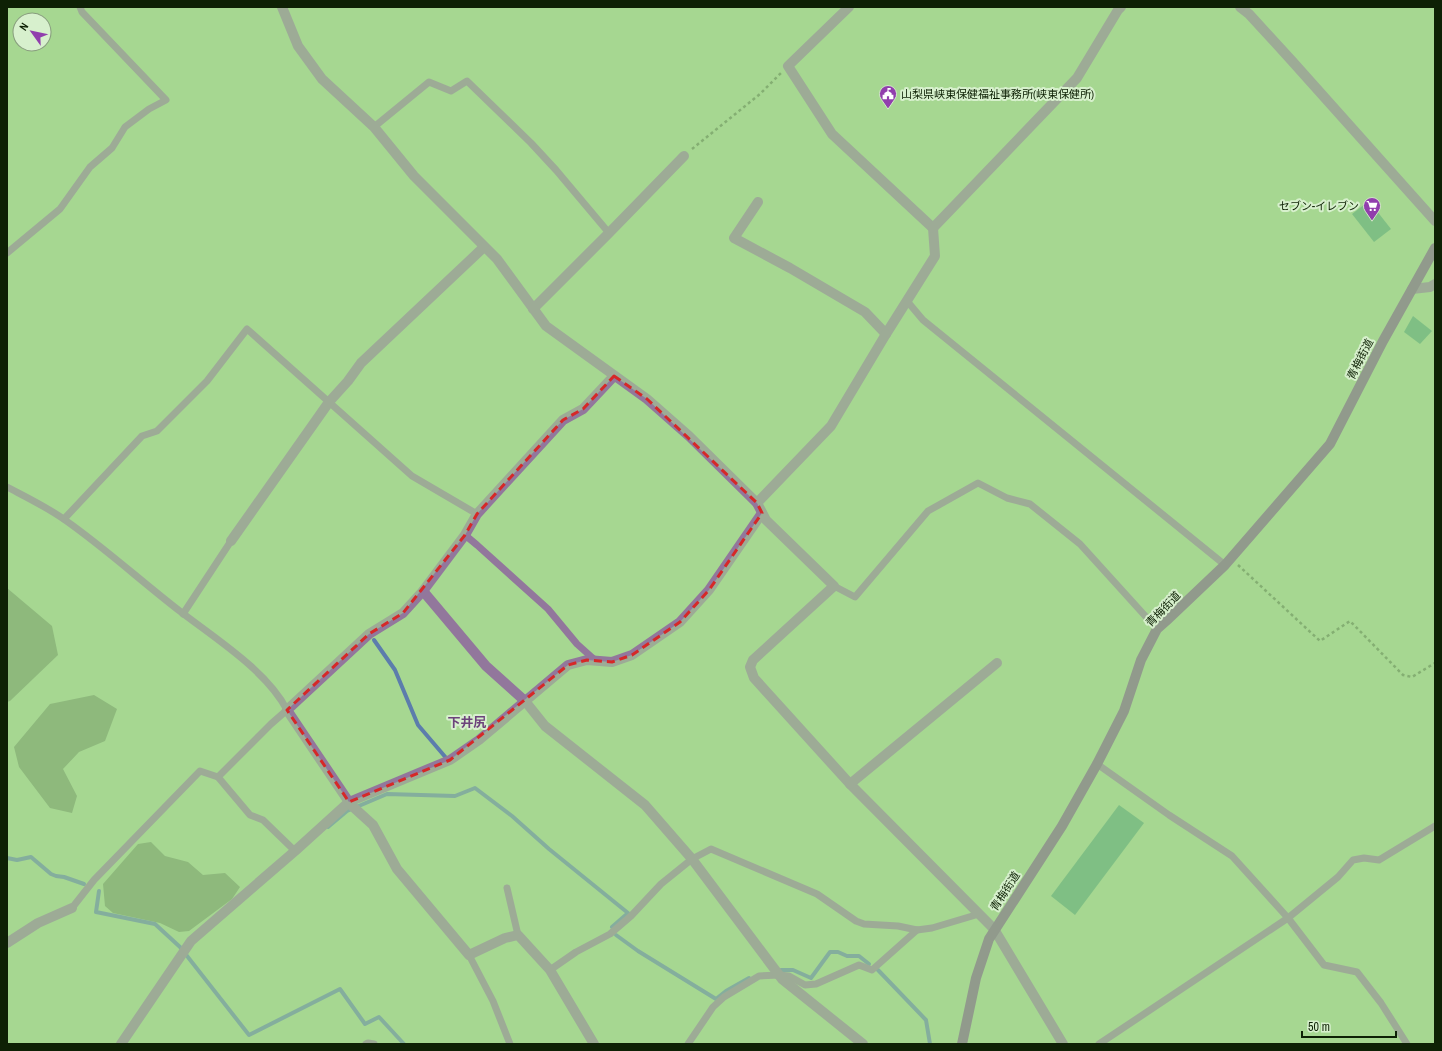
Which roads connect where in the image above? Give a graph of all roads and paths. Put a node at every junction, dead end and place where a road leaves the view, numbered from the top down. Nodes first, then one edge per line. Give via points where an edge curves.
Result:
1 (80, 7) edge
2 (282, 7) edge
3 (849, 7) edge
4 (1121, 7) edge
5 (1240, 7) edge
6 (788, 66) junction
7 (374, 128) junction
8 (684, 156) joint
9 (758, 202) dead end
10 (1435, 221) edge
11 (933, 228) junction
12 (609, 233) junction
13 (484, 247) junction
14 (1435, 248) edge
15 (7, 253) edge
16 (1435, 284) edge
17 (1412, 289) junction
18 (907, 301) junction
19 (533, 309) junction
20 (886, 334) junction
21 (614, 376) junction
22 (329, 402) junction
23 (7, 486) edge
24 (757, 503) junction
25 (762, 512) junction
26 (477, 514) junction
27 (64, 519) junction
28 (465, 535) junction
29 (231, 541) joint
30 (1228, 562) junction
31 (834, 586) junction
32 (423, 591) junction
33 (183, 614) junction
34 (1157, 629) junction
35 (596, 661) junction
36 (997, 663) dead end
37 (1435, 663) edge
38 (525, 701) junction
39 (287, 710) junction
40 (1097, 764) junction
41 (218, 777) junction
42 (850, 784) junction
43 (350, 804) junction
44 (1435, 826) edge
45 (295, 851) junction
46 (692, 859) junction
47 (507, 888) dead end
48 (72, 908) joint
49 (978, 914) junction
50 (1288, 918) junction
51 (994, 929) junction
52 (917, 930) junction
53 (518, 935) junction
54 (7, 943) edge
55 (469, 955) junction
56 (550, 970) junction
57 (779, 975) junction
58 (121, 1044) edge
59 (366, 1044) edge
60 (374, 1044) edge
61 (510, 1044) edge
62 (594, 1044) edge
63 (688, 1044) edge
64 (863, 1044) edge
65 (962, 1044) edge
66 (1063, 1044) edge
67 (1099, 1044) edge
68 (1407, 1044) edge

1 - 15 lane via 166,100 125,127 112,148 90,166 60,209
2 - 7 street via 298,46 322,79
3 - 6 street
4 - 11 street via 1077,78
5 - 10 street via 1292,61
6 - 8 path via 760,94
6 - 11 street via 832,134
7 - 12 lane via 429,82 451,92 467,81 531,143
7 - 13 street via 414,176
8 - 12 street
9 - 20 street via 734,238 865,312
11 - 18 street via 935,256
12 - 19 street
13 - 19 street via 498,260
13 - 22 street via 361,363
14 - 17 main road, 青梅街道
16 - 17 street
17 - 30 main road, 青梅街道 via 1330,444
18 - 20 street
18 - 30 lane via 923,320
19 - 21 street via 546,326
20 - 24 street via 831,426
21 - 24 street via 652,403
21 - 26 street via 583,409 563,420
22 - 26 lane via 412,476
22 - 27 lane via 247,330 207,381 156,431 142,436
22 - 29 street
23 - 27 lane
24 - 25 street
25 - 31 street via 766,520
25 - 35 street via 708,590 680,622 632,655 612,662
26 - 28 street
27 - 33 lane
28 - 32 street
28 - 35 lane via 548,609 577,644
29 - 33 lane
30 - 34 main road, 青梅街道
30 - 37 path via 1320,641 1350,621 1403,675 1412,677
31 - 34 lane via 855,597 928,511 978,483 1007,498 1030,504 1080,544
31 - 42 street via 753,660 750,667 754,678
32 - 38 street via 486,666
32 - 39 street via 403,613 369,634
33 - 39 lane via 261,676 281,698
34 - 40 main road, 青梅街道 via 1141,660 1124,711
35 - 38 street via 587,660 568,665
36 - 42 street
38 - 43 street via 480,740 450,760
38 - 46 street via 545,726 645,805
39 - 41 lane
39 - 43 street
40 - 50 lane via 1232,856
40 - 51 main road, 青梅街道 via 1062,826
41 - 45 lane via 250,815 263,820
41 - 48 lane via 200,771 94,880
42 - 49 street
43 - 45 street
43 - 55 street via 373,825 397,869
44 - 50 lane via 1379,860 1353,860
45 - 58 street via 191,941
46 - 52 lane via 712,849 817,894 856,921
46 - 56 lane via 661,884 632,916 610,934 576,952
46 - 57 street
47 - 53 lane
48 - 54 street via 38,923
49 - 51 street
49 - 52 lane
50 - 67 lane
50 - 68 lane via 1324,965 1357,972 1381,1002
51 - 65 main road, 青梅街道 via 976,978
51 - 66 street
52 - 57 lane via 872,970 859,965 816,984 805,985 789,976
53 - 55 street via 505,938
53 - 56 street
55 - 61 lane via 493,1001
56 - 62 street
57 - 63 lane via 759,976 724,997 713,1008
57 - 64 street
59 - 60 lane

